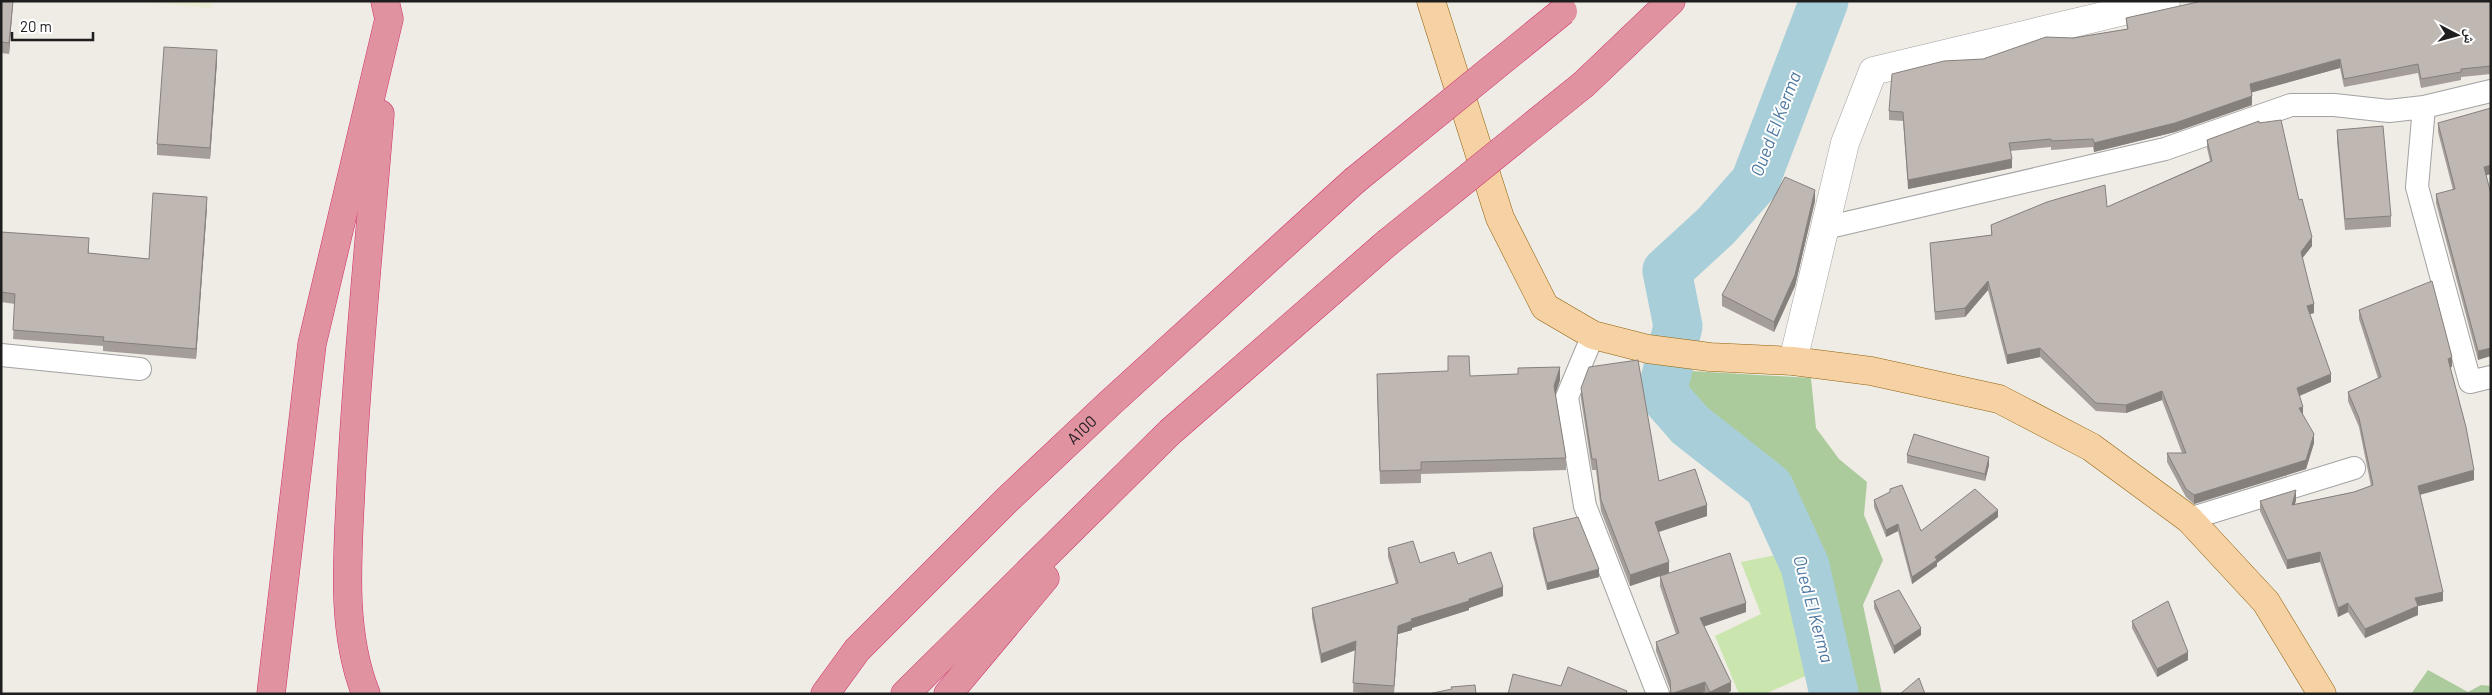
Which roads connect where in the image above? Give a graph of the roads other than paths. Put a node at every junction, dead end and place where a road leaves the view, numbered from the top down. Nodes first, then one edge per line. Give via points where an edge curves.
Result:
1 (1431, 1) edge
2 (1671, 1) edge
3 (2166, 1) edge
4 (1567, 6) edge
5 (387, 10) edge
6 (2491, 91) edge
7 (2424, 107) junction
8 (1825, 228) junction
9 (1593, 335) junction
10 (1, 355) edge
11 (1793, 361) junction
12 (140, 369) dead end
13 (2491, 377) edge
14 (1170, 432) junction
15 (2354, 468) dead end
16 (2190, 519) junction
17 (857, 650) junction
18 (271, 694) edge
19 (366, 694) edge
20 (804, 694) edge
21 (825, 694) edge
22 (905, 694) edge
23 (948, 694) edge
24 (1658, 694) edge
25 (2322, 694) edge

1 - 9 main road via 1500,218 1545,307
2 - 14 highway, bridge via 1584,84 1387,243
3 - 8 street via 1873,71 1845,143
4 - 17 highway, A100 / A100, bridge via 1354,181 1096,416
5 - 18 highway via 312,344
5 - 19 highway via 355,408 349,531 349,624 357,670
6 - 7 street
7 - 8 street via 2389,110 2291,105 2165,149
7 - 13 street via 2417,187 2470,382
8 - 11 street
9 - 11 main road via 1648,349 1710,357
9 - 24 street via 1567,397 1585,506
10 - 12 street
11 - 16 main road via 1871,371 1999,399 2091,447
14 - 22 highway
14 - 23 highway
15 - 16 street
16 - 25 main road via 2266,602
17 - 20 highway
17 - 21 highway, A100 / A100

